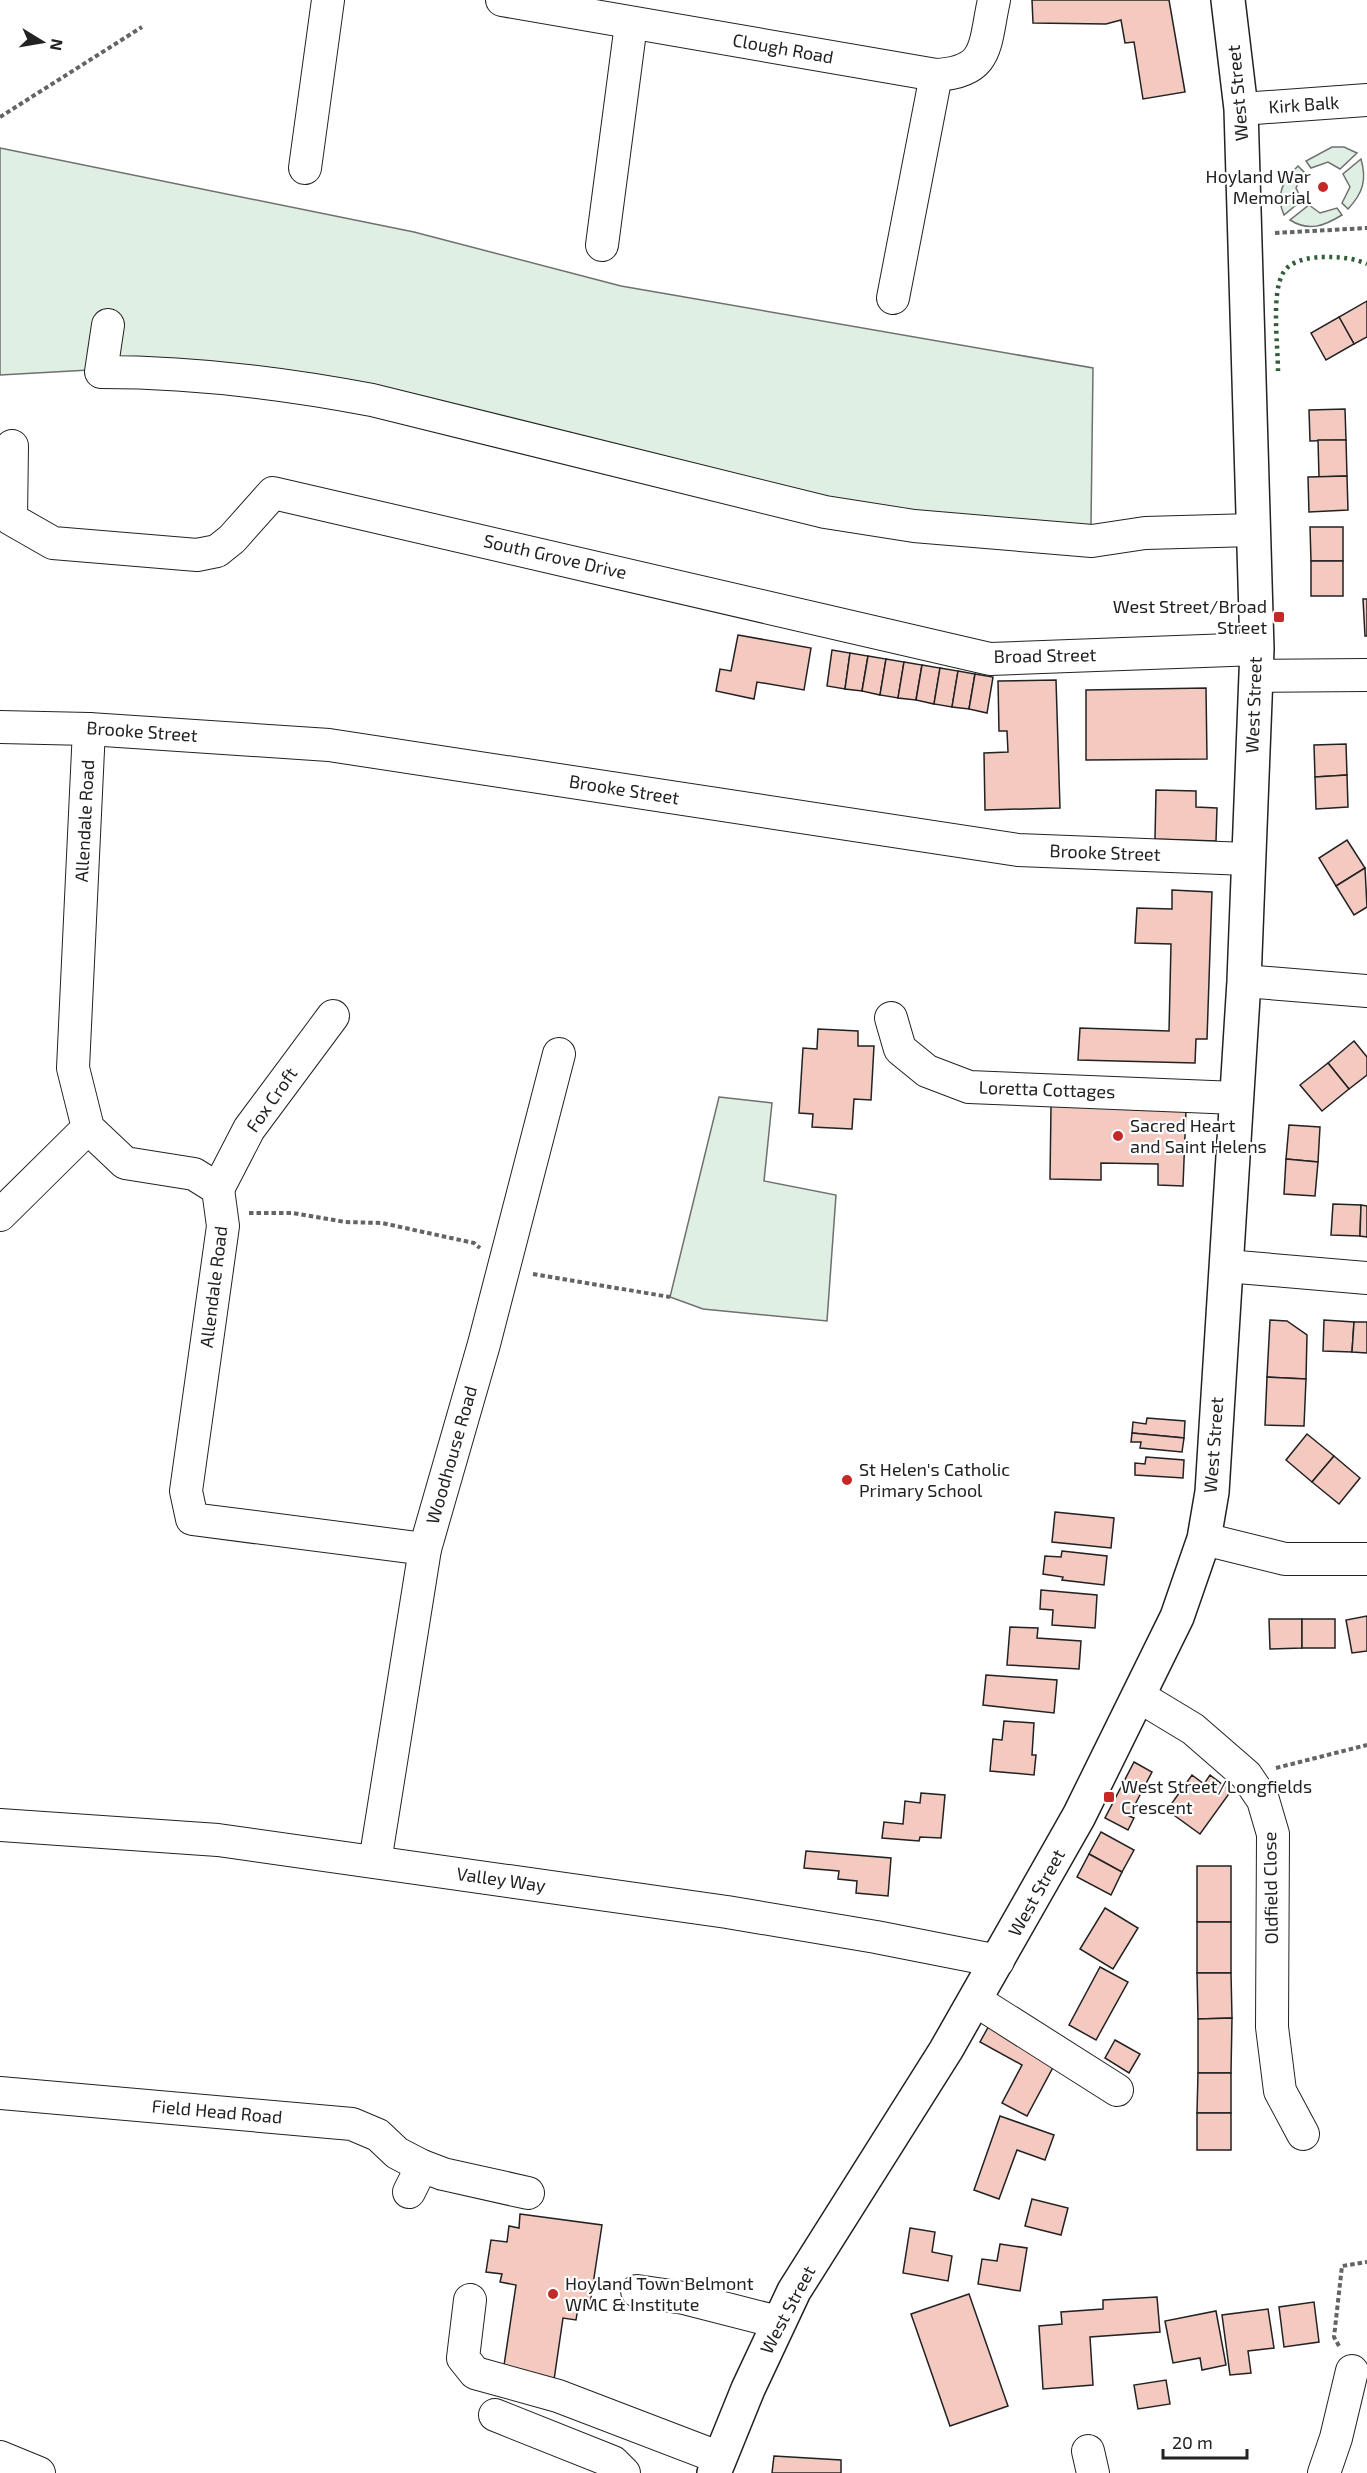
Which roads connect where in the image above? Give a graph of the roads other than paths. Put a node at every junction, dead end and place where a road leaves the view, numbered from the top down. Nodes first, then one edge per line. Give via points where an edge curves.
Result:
1 (328, 0) edge
2 (502, 0) edge
3 (994, 0) edge
4 (1228, 0) edge
5 (631, 24) junction
6 (936, 75) junction
7 (1367, 100) edge
8 (1241, 109) junction
9 (305, 168) dead end
10 (602, 245) dead end
11 (893, 298) dead end
12 (108, 325) dead end
13 (12, 446) dead end
14 (1253, 530) junction
15 (838, 622) joint
16 (1256, 662) junction
17 (1367, 675) edge
18 (0, 727) edge
19 (89, 729) junction
20 (1247, 859) junction
21 (1244, 981) junction
22 (1367, 991) edge
23 (333, 1016) dead end
24 (891, 1018) dead end
25 (560, 1054) dead end
26 (1236, 1098) junction
27 (88, 1128) junction
28 (220, 1201) junction
29 (0, 1215) edge
30 (1226, 1266) junction
31 (1367, 1278) edge
32 (1204, 1539) junction
33 (425, 1549) junction
34 (1367, 1559) edge
35 (1140, 1697) junction
36 (0, 1825) edge
37 (375, 1862) junction
38 (998, 1961) junction
39 (975, 2000) junction
40 (1117, 2090) dead end
41 (0, 2093) edge
42 (1303, 2134) dead end
43 (528, 2193) dead end
44 (637, 2291) dead end
45 (470, 2300) dead end
46 (778, 2322) junction
47 (1352, 2371) road end
48 (495, 2415) dead end
49 (0, 2457) edge
50 (717, 2465) edge
51 (39, 2473) edge
52 (624, 2473) edge
53 (1324, 2473) edge

1 - 9 street
2 - 5 street, Clough Road
3 - 6 street, Clough Road via 982,50 974,66 956,74
4 - 8 main road, West Street
5 - 6 street, Clough Road
5 - 10 street
6 - 11 street
7 - 8 street, Kirk Balk
8 - 14 main road, West Street
12 - 14 street via 101,372 160,372 314,389 372,400 825,512 937,529 1092,541 1145,533
13 - 15 street, South Grove Drive via 11,519 53,543 197,555 217,551 273,493
14 - 16 main road, West Street
15 - 16 street, Broad Street via 990,659
16 - 17 street, Broad Street
16 - 20 main road, West Street
18 - 19 street, Brooke Street
19 - 20 street, Brooke Street via 329,745 1018,850
19 - 27 street, Allendale Road via 73,1068
20 - 21 main road, West Street
21 - 22 street
21 - 26 main road, West Street
23 - 28 street, Fox Croft via 249,1129
24 - 26 street, Loretta Cottages via 900,1049 927,1071 969,1087
25 - 33 street, Woodhouse Road
26 - 30 main road, West Street
27 - 28 street via 125,1163 194,1174
27 - 29 street
28 - 33 street, Allendale Road via 223,1226 186,1491 192,1519
30 - 31 street
30 - 32 main road, West Street via 1212,1492
32 - 34 street via 1285,1558
32 - 35 main road, West Street via 1177,1617
33 - 37 street, Woodhouse Road
35 - 38 main road, West Street via 1070,1834
35 - 42 street, Oldfield Close via 1193,1729 1246,1775 1263,1800 1273,1834 1272,2027 1280,2091
36 - 37 street, Valley Way via 218,1840
37 - 38 street, Valley Way via 727,1912
38 - 39 main road, West Street
39 - 40 street
39 - 46 main road, West Street
41 - 43 street, Field Head Road via 352,2124 378,2135 425,2177
44 - 46 street via 684,2298
45 - 50 street via 463,2358 475,2373 558,2396
46 - 50 main road, West Street
47 - 53 street
48 - 52 street via 613,2462
49 - 51 street

